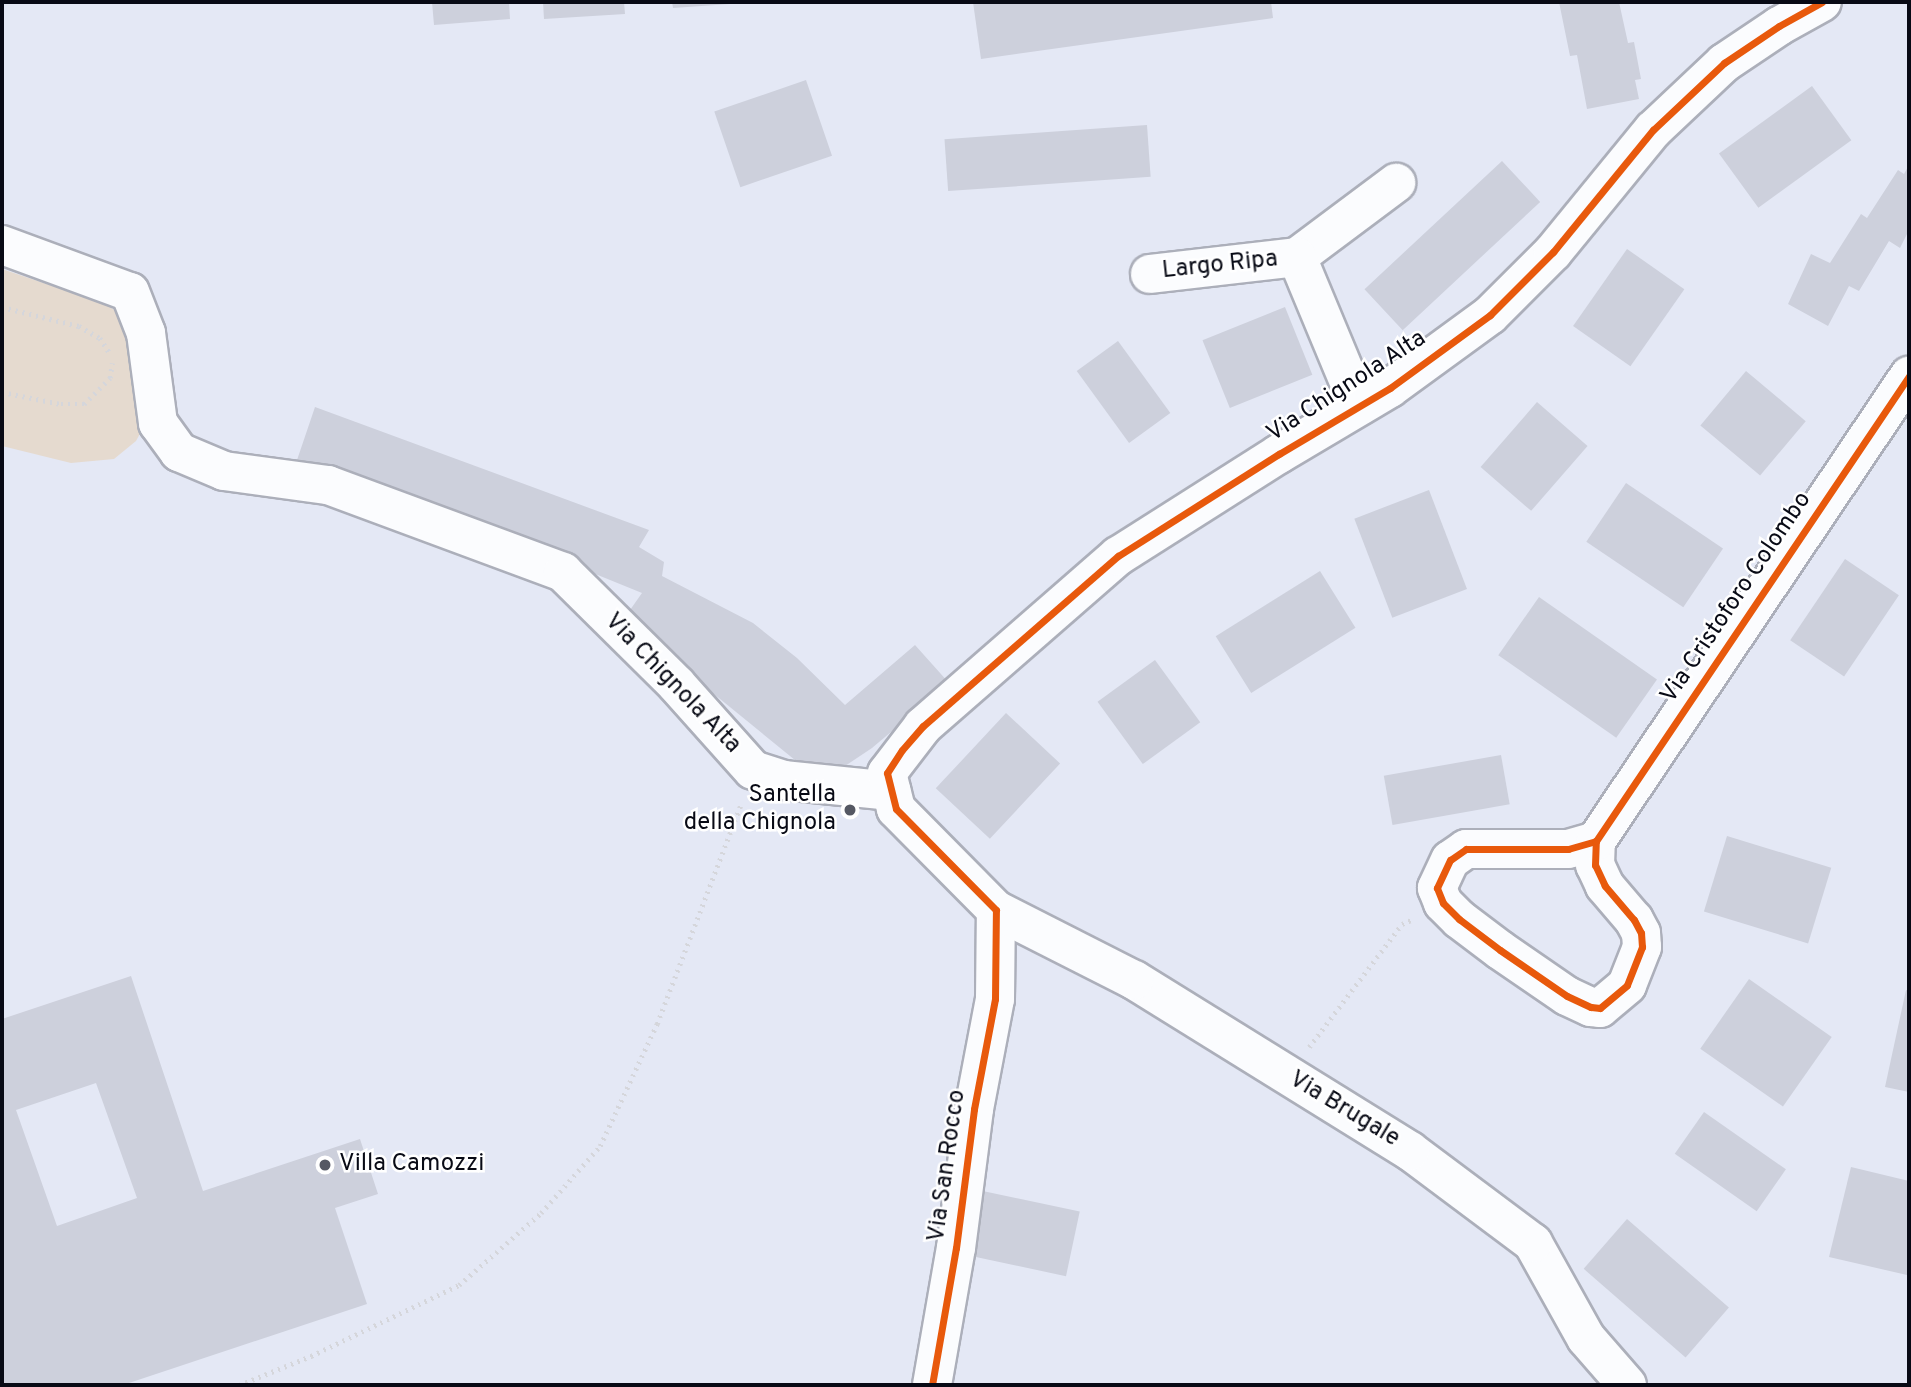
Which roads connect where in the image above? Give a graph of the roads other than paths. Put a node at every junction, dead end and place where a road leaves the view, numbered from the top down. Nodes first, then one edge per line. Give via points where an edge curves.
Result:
1 (1822, 2) edge
2 (1396, 183) dead end
3 (2, 246) edge
4 (1297, 257) junction
5 (1150, 274) dead end
6 (1909, 376) edge
7 (1359, 406) junction
8 (891, 791) junction
9 (1596, 841) junction
10 (996, 910) junction
11 (932, 1385) edge
12 (1627, 1385) edge

1 - 7 street, Via Chignola Alta via 1724,63 1653,130 1553,252 1490,314
2 - 4 street
3 - 8 street, Via Chignola Alta via 130,292 146,333 158,423 179,452 225,471 328,485 563,572 676,684 753,770 783,780
4 - 5 street, Largo Ripa
4 - 7 street, Largo Ripa
6 - 9 street, Via Cristoforo Colombo
7 - 8 street, Via Chignola Alta via 1118,556 923,726 887,773
8 - 10 street, Via Brugale via 896,809
9 - 9 street via 1595,865 1605,886 1634,920 1642,947 1627,985 1600,1008 1567,996 1459,919 1443,903 1437,888 1450,860 1466,849 1568,849
10 - 11 street, Via San Rocco via 995,999
10 - 12 street, Via Brugale via 1134,980 1410,1151 1533,1243 1586,1338

